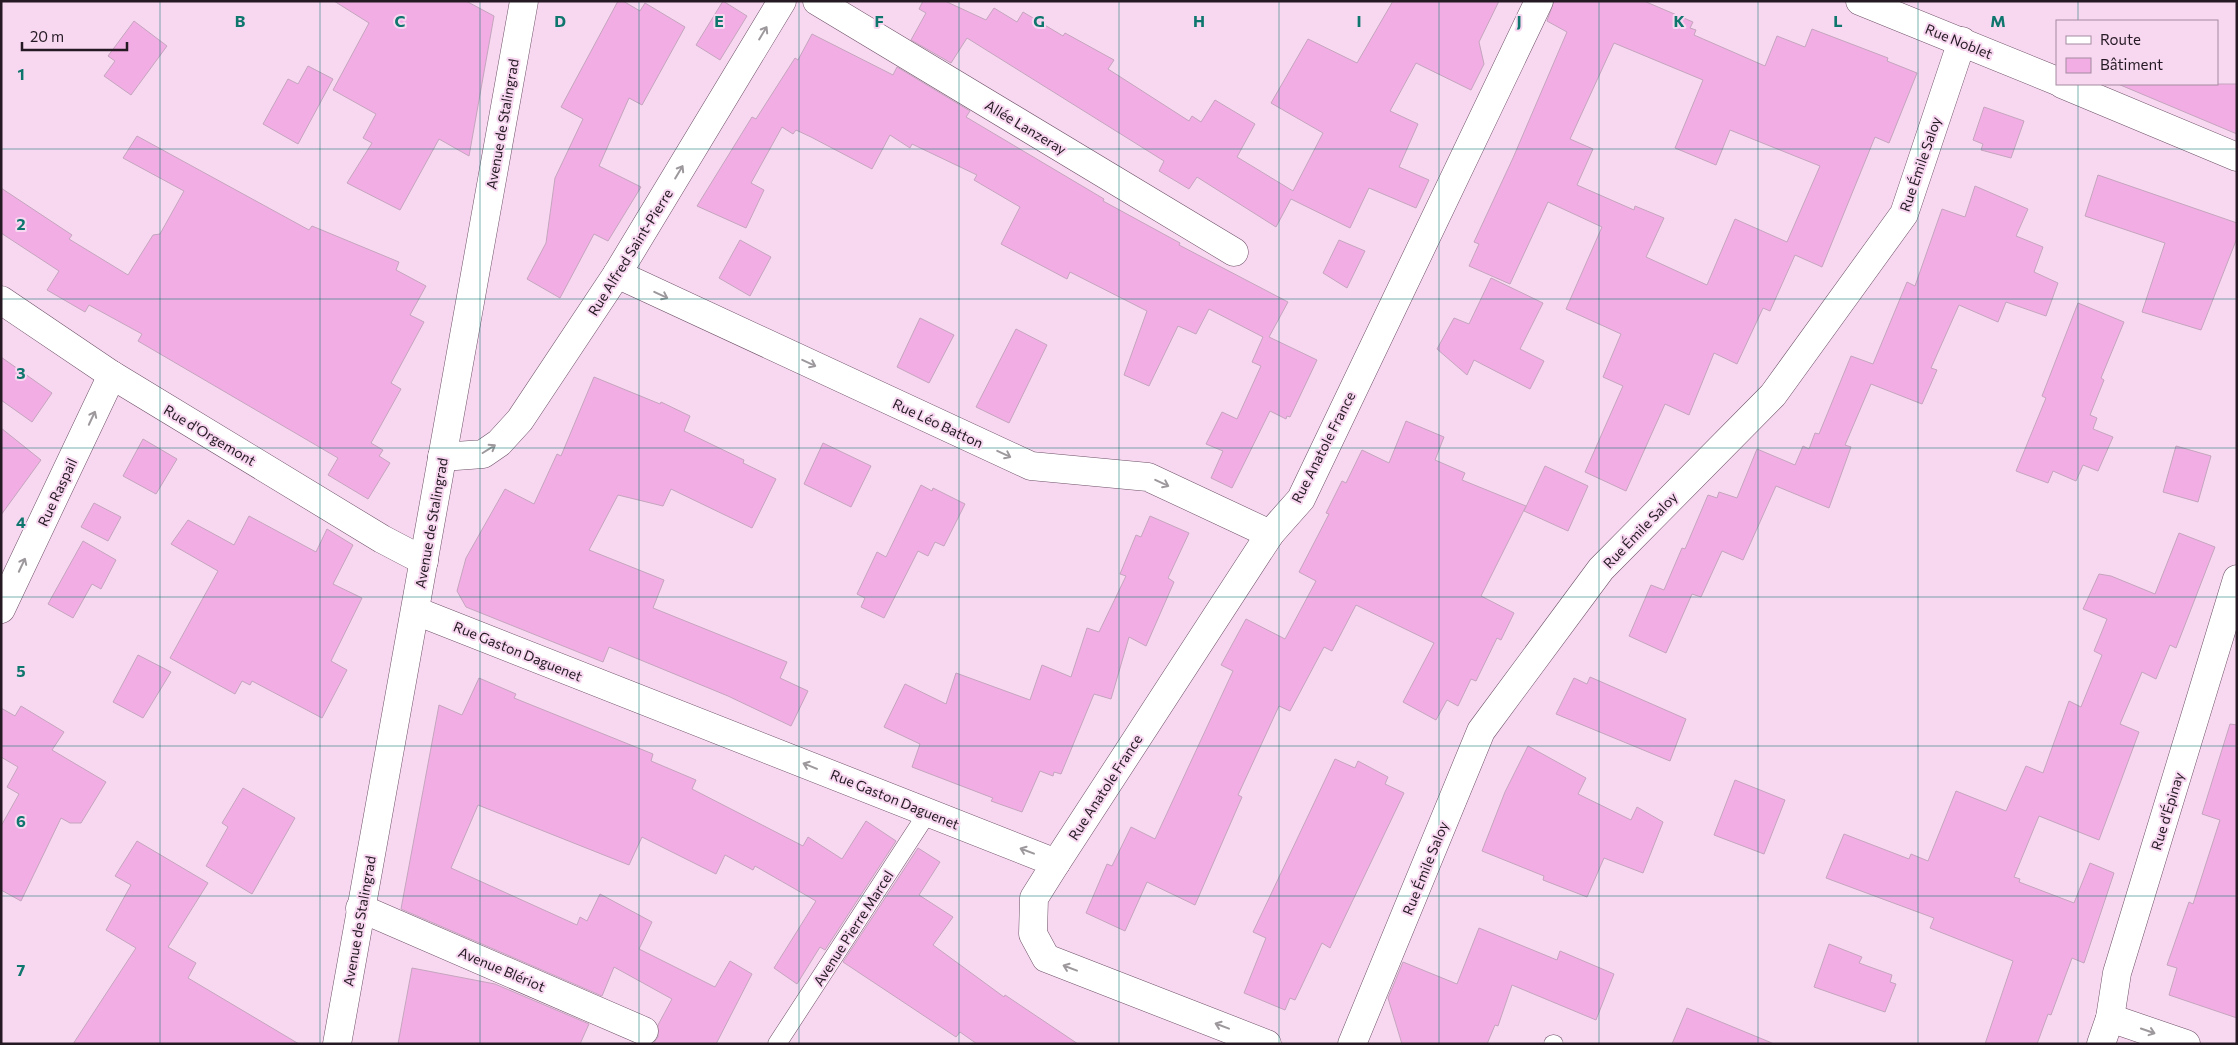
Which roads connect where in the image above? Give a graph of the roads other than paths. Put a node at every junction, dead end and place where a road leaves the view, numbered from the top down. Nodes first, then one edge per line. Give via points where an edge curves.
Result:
1 (524, 1) edge
2 (782, 1) edge
3 (817, 1) edge
4 (1539, 1) edge
5 (1860, 1) edge
6 (1962, 42) junction
7 (2056, 82) edge
8 (2064, 85) edge
9 (2237, 157) edge
10 (1234, 252) dead end
11 (617, 274) junction
12 (1, 300) edge
13 (112, 375) junction
14 (442, 457) junction
15 (1270, 534) junction
16 (424, 561) junction
17 (2237, 580) edge
18 (1, 609) edge
19 (416, 611) junction
20 (928, 812) junction
21 (1056, 863) junction
22 (360, 908) junction
23 (2110, 1018) junction
24 (644, 1031) dead end
25 (337, 1044) edge
26 (777, 1044) edge
27 (1267, 1044) edge
28 (1352, 1044) edge
29 (2101, 1044) edge
30 (2186, 1044) edge

1 - 14 street, Avenue de Stalingrad
11 -> 2 street, Rue Alfred Saint-Pierre
3 - 10 street, Allée Lanzeray
4 - 15 street, Rue Anatole France via 1300,499
5 - 6 street, Rue Noblet
6 - 7 street, Rue Noblet
6 - 28 street, Rue Émile Saloy via 1904,214 1772,394 1601,569 1481,731
8 - 9 street
14 -> 11 street, Rue Alfred Saint-Pierre via 483,454 499,443 546,385
11 -> 15 street, Rue Léo Batton via 1031,466 1148,477
12 - 13 street, Rue d'Orgemont
13 - 16 street, Rue d'Orgemont via 382,539
18 -> 13 street, Rue Raspail
14 - 16 street, Avenue de Stalingrad
15 - 21 street, Rue Anatole France
16 - 19 street, Avenue de Stalingrad
17 - 23 street, Rue d'Épinay via 2117,973
20 -> 19 street, Rue Gaston Daguenet
19 - 22 street, Avenue de Stalingrad
21 -> 20 street, Rue Gaston Daguenet
20 - 26 lane, Avenue Pierre Marcel
27 -> 21 street via 1046,958 1033,934 1034,898
22 - 24 street, Avenue Blériot
22 - 25 street, Avenue de Stalingrad
23 - 29 street, Rue d'Épinay
23 -> 30 street

